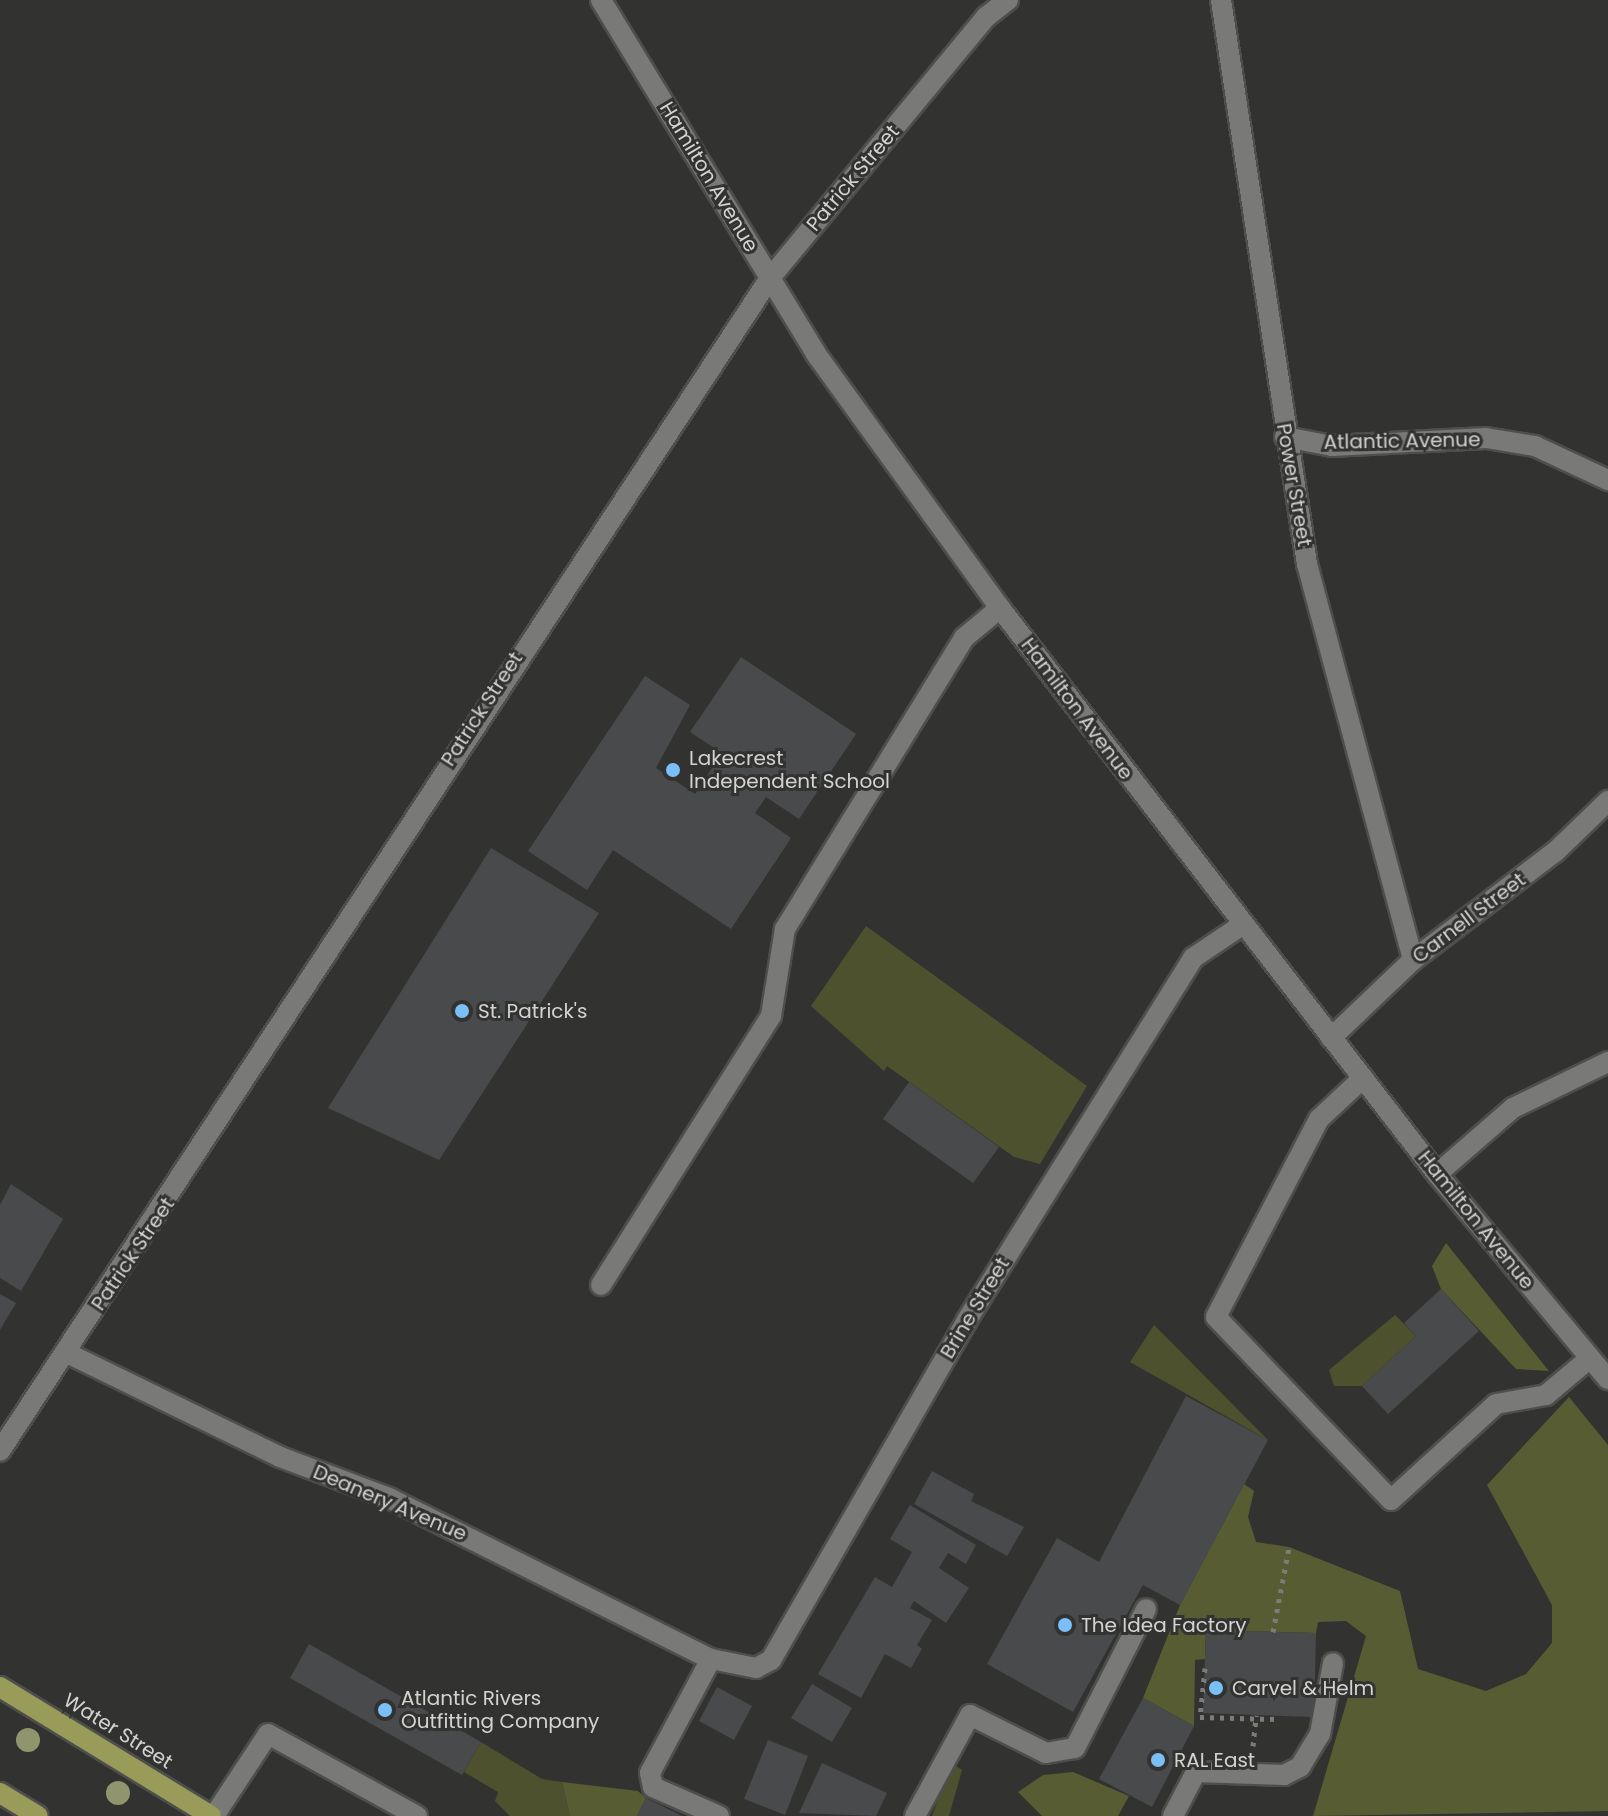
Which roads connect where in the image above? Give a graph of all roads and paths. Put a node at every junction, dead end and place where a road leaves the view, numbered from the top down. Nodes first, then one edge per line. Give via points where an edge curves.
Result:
1 (601, 0) edge
2 (1008, 0) edge
3 (1221, 0) edge
4 (770, 278) junction
5 (1285, 437) junction
6 (1608, 480) edge
7 (1000, 608) junction
8 (1608, 801) edge
9 (1242, 925) junction
10 (1413, 960) junction
11 (1331, 1038) junction
12 (1608, 1062) edge
13 (1363, 1078) junction
14 (1437, 1174) junction
15 (601, 1285) dead end
16 (67, 1353) junction
17 (1590, 1358) junction
18 (1608, 1379) edge
19 (0, 1451) edge
20 (1289, 1547) dead end
21 (1146, 1609) dead end
22 (1273, 1632) dead end
23 (711, 1659) junction
24 (1333, 1663) dead end
25 (1205, 1668) dead end
26 (0, 1687) edge
27 (1277, 1719) dead end
28 (0, 1793) edge
29 (38, 1816) edge
30 (212, 1816) edge
31 (417, 1816) edge
32 (719, 1816) edge
33 (915, 1816) edge
34 (1173, 1816) edge

1 - 4 street, Hamilton Avenue
2 - 4 street, Patrick Street via 986,17
3 - 5 street, Power Street
4 - 7 street, Hamilton Avenue via 816,354
4 - 16 street, Patrick Street
5 - 6 street, Atlantic Avenue via 1332,446 1486,438 1535,446
5 - 10 street, Power Street via 1307,564
7 - 9 street, Hamilton Avenue
7 - 15 street via 964,638 785,929 771,1016
8 - 10 street, Carnell Street via 1555,852
9 - 11 street, Hamilton Avenue
9 - 23 street, Brine Street via 1193,958 967,1320 771,1660 738,1669
10 - 11 street, Carnell Street
11 - 13 street, Hamilton Avenue
12 - 14 street via 1513,1108
13 - 14 street, Hamilton Avenue
13 - 17 street via 1319,1119 1216,1317 1391,1500 1496,1404 1546,1395
14 - 17 street, Hamilton Avenue
16 - 19 street, Patrick Street
16 - 23 street, Deanery Avenue via 280,1457 389,1498
17 - 18 street, Hamilton Avenue
20 - 22 path
21 - 33 street via 1075,1748 1046,1753 970,1715
23 - 32 street via 650,1773 653,1787
24 - 34 street via 1320,1734 1300,1767 1284,1775 1196,1772
25 - 27 path via 1200,1717
26 - 30 main road, Water Street
28 - 29 main road
30 - 31 street via 268,1734

